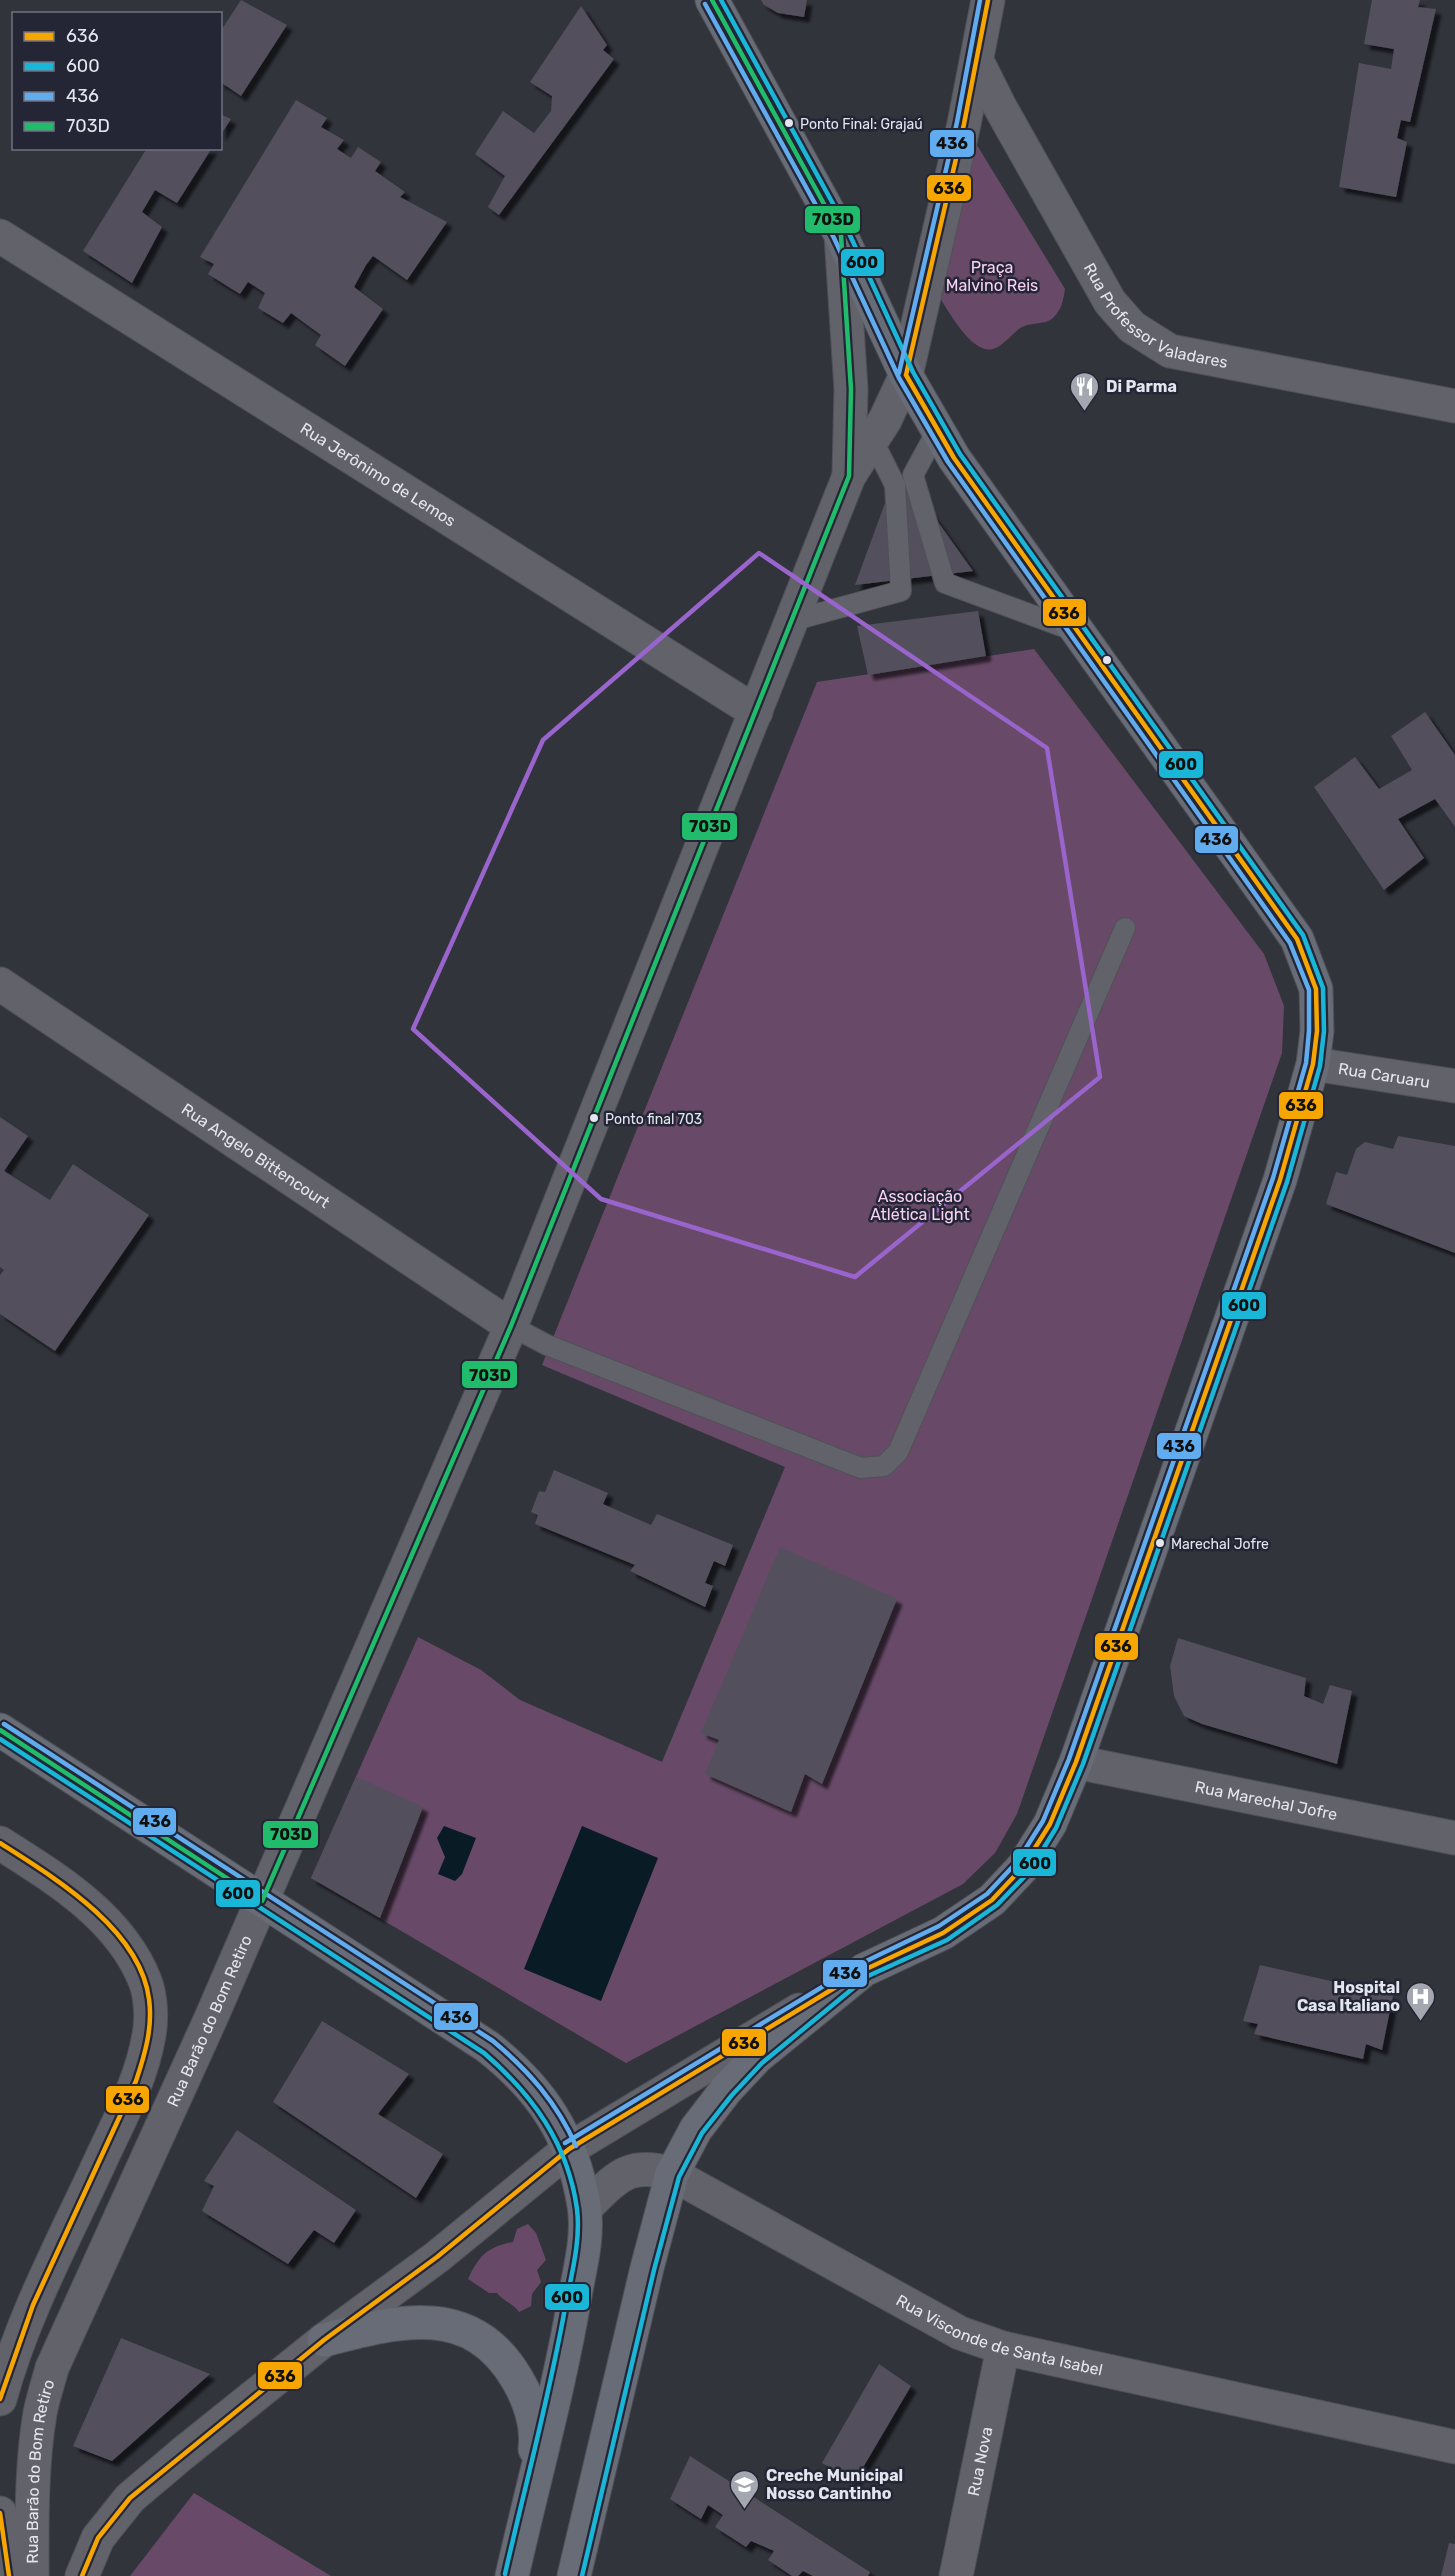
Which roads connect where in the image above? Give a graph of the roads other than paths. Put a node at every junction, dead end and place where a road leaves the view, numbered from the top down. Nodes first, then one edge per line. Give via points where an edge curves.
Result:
1 (712, 0) edge
2 (988, 0) edge
3 (977, 61) junction
4 (841, 235) junction
5 (0, 236) edge
6 (906, 375) junction
7 (1455, 406) edge
8 (938, 429) junction
9 (872, 439) junction
10 (849, 476) junction
11 (791, 621) junction
12 (1078, 632) junction
13 (756, 712) junction
14 (1125, 928) dead end
15 (0, 984) edge
16 (1313, 1064) junction
17 (1455, 1086) edge
18 (511, 1326) junction
19 (0, 1730) edge
20 (1076, 1762) junction
21 (1455, 1838) edge
22 (0, 1843) edge
23 (262, 1901) junction
24 (864, 1970) junction
25 (569, 2149) junction
26 (672, 2174) junction
27 (585, 2208) junction
28 (324, 2340) junction
29 (1003, 2348) junction
30 (0, 2399) edge
31 (1455, 2447) edge
32 (530, 2497) junction
33 (0, 2513) edge
34 (9, 2576) edge
35 (32, 2576) edge
36 (82, 2576) edge
37 (512, 2576) edge
38 (574, 2576) edge
39 (956, 2576) edge

1 - 4 main road, Rua Barão do Bom Retiro
2 - 3 main road
3 - 6 main road
3 - 7 main road, Rua Professor Valadares via 1110,302 1132,327 1170,351
4 - 6 main road, Rua Barão do Bom Retiro
4 - 10 main road, Rua Barão do Bom Retiro via 851,389
5 - 13 main road, Rua Jerônimo de Lemos
6 - 8 main road
6 - 9 main road, Rua Barão do Bom Retiro
8 - 12 main road via 954,458
8 - 12 lane via 913,475 945,584
9 - 10 main road, Rua Barão do Bom Retiro
9 - 11 lane via 895,485 901,591
10 - 11 main road, Rua Barão do Bom Retiro
11 - 13 main road, Rua Barão do Bom Retiro
12 - 16 main road via 1297,939 1316,989
13 - 18 main road, Rua Barão do Bom Retiro
14 - 18 lane via 898,1452 884,1466 861,1468 547,1346
15 - 18 main road, Rua Angelo Bittencourt
16 - 17 main road, Rua Caruaru
16 - 20 main road via 1280,1180
18 - 23 main road, Rua Barão do Bom Retiro
19 - 23 main road
20 - 21 main road, Rua Marechal Jofre
20 - 24 main road via 1050,1824 1023,1867 992,1900 943,1933
22 - 30 main road via 58,1880 104,1919 132,1956 146,1983 150,2013 149,2035 136,2084 21,2335
23 - 25 main road via 513,2067 560,2126
23 - 35 main road, Rua Barão do Bom Retiro via 52,2368 40,2412
24 - 25 main road
24 - 26 main road via 757,2057 696,2129
25 - 27 main road
25 - 28 main road via 437,2257
26 - 27 main road, Rua Visconde de Santa Isabel via 641,2168 627,2172
26 - 29 main road, Rua Visconde de Santa Isabel via 960,2333
26 - 38 main road
27 - 32 main road via 584,2245 565,2355
28 - 32 main road via 382,2325 417,2322 454,2325 478,2336 506,2360 528,2401 536,2443
28 - 36 main road via 130,2498 98,2538
29 - 31 main road, Rua Visconde de Santa Isabel
29 - 39 main road, Rua Nova
32 - 37 main road
33 - 34 main road, Rua Barão do Bom Retiro

